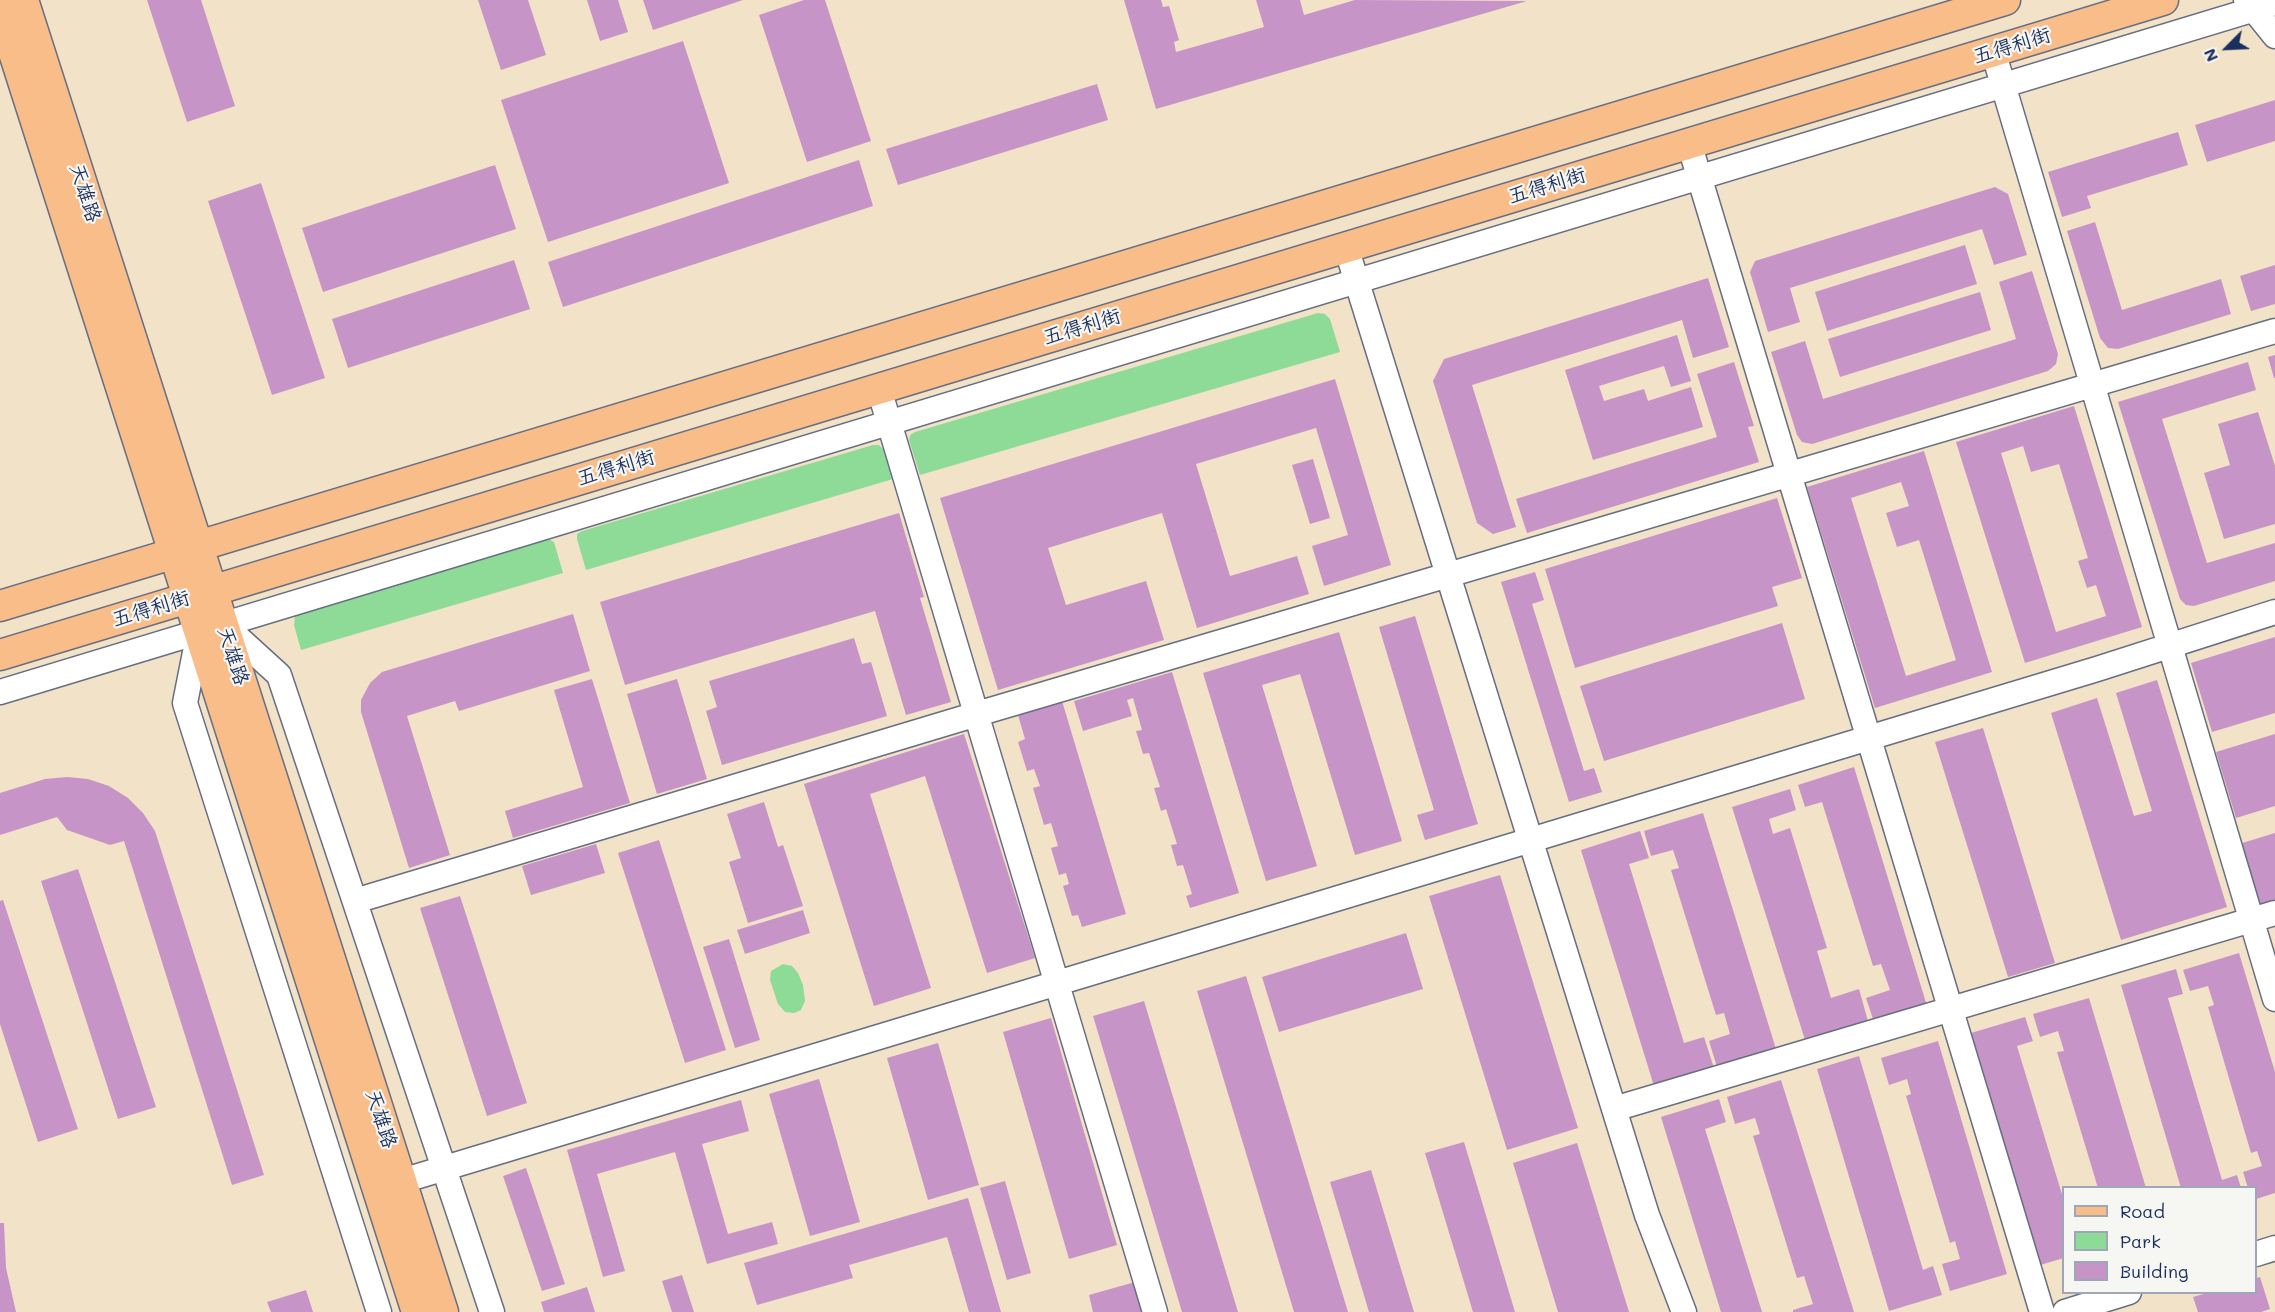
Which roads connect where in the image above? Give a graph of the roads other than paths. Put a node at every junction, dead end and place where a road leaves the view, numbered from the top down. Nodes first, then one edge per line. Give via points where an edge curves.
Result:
1 (23, 0) edge
2 (2005, 0) edge
3 (2163, 0) edge
4 (2258, 4) edge
5 (0, 9) edge
6 (2275, 36) edge
7 (1993, 51) junction
8 (2004, 86) junction
9 (1689, 143) junction
10 (1699, 178) junction
11 (1346, 247) junction
12 (1357, 281) junction
13 (2275, 331) edge
14 (2092, 385) junction
15 (879, 389) junction
16 (890, 423) junction
17 (1789, 474) junction
18 (186, 550) junction
19 (1448, 575) junction
20 (200, 594) junction
21 (0, 606) edge
22 (2275, 612) edge
23 (211, 628) junction
24 (2170, 645) junction
25 (0, 655) edge
26 (0, 692) edge
27 (976, 714) junction
28 (1868, 738) junction
29 (1531, 840) junction
30 (355, 901) junction
31 (2275, 913) edge
32 (2252, 920) junction
33 (1057, 983) junction
34 (2275, 999) edge
35 (1950, 1010) junction
36 (1614, 1109) junction
37 (444, 1168) junction
38 (402, 1181) junction
39 (2275, 1248) edge
40 (2257, 1254) edge
41 (2126, 1294) edge
42 (379, 1312) edge
43 (417, 1312) edge
44 (443, 1312) edge
45 (492, 1312) edge
46 (1155, 1312) edge
47 (1684, 1312) edge
48 (2042, 1312) edge
49 (2065, 1312) edge

1 - 18 main road, 天雄路
2 - 18 main road
3 - 7 main road, 五得利街
4 - 6 street
4 - 8 street
5 - 18 main road, 天雄路
7 - 8 street
7 - 9 main road, 五得利街
8 - 10 street
8 - 14 street
9 - 10 street
9 - 11 main road, 五得利街
10 - 12 street
10 - 17 street
11 - 12 street
11 - 15 main road, 五得利街
12 - 16 street
12 - 19 street
13 - 14 street
14 - 17 street
14 - 24 street
15 - 16 street
15 - 20 main road, 五得利街
16 - 23 street
16 - 27 street
17 - 19 street
17 - 28 street
18 - 20 main road, 天雄路
18 - 21 main road
19 - 27 street
19 - 29 street
20 - 23 main road, 天雄路
20 - 25 main road, 五得利街
22 - 24 street
23 - 26 street
23 - 30 street via 279,675
23 - 38 main road, 天雄路
23 - 42 street via 185,703
23 - 43 main road, 天雄路
24 - 28 street
24 - 32 street
27 - 30 street
27 - 33 street
28 - 29 street
28 - 35 street
29 - 33 street
29 - 36 street
30 - 37 street
31 - 32 street
32 - 34 street
32 - 35 street
33 - 37 street
33 - 46 street
35 - 36 street
35 - 48 street
36 - 47 street via 1647,1215
37 - 38 street
37 - 45 street
38 - 44 main road, 天雄路
39 - 40 street
41 - 49 street

